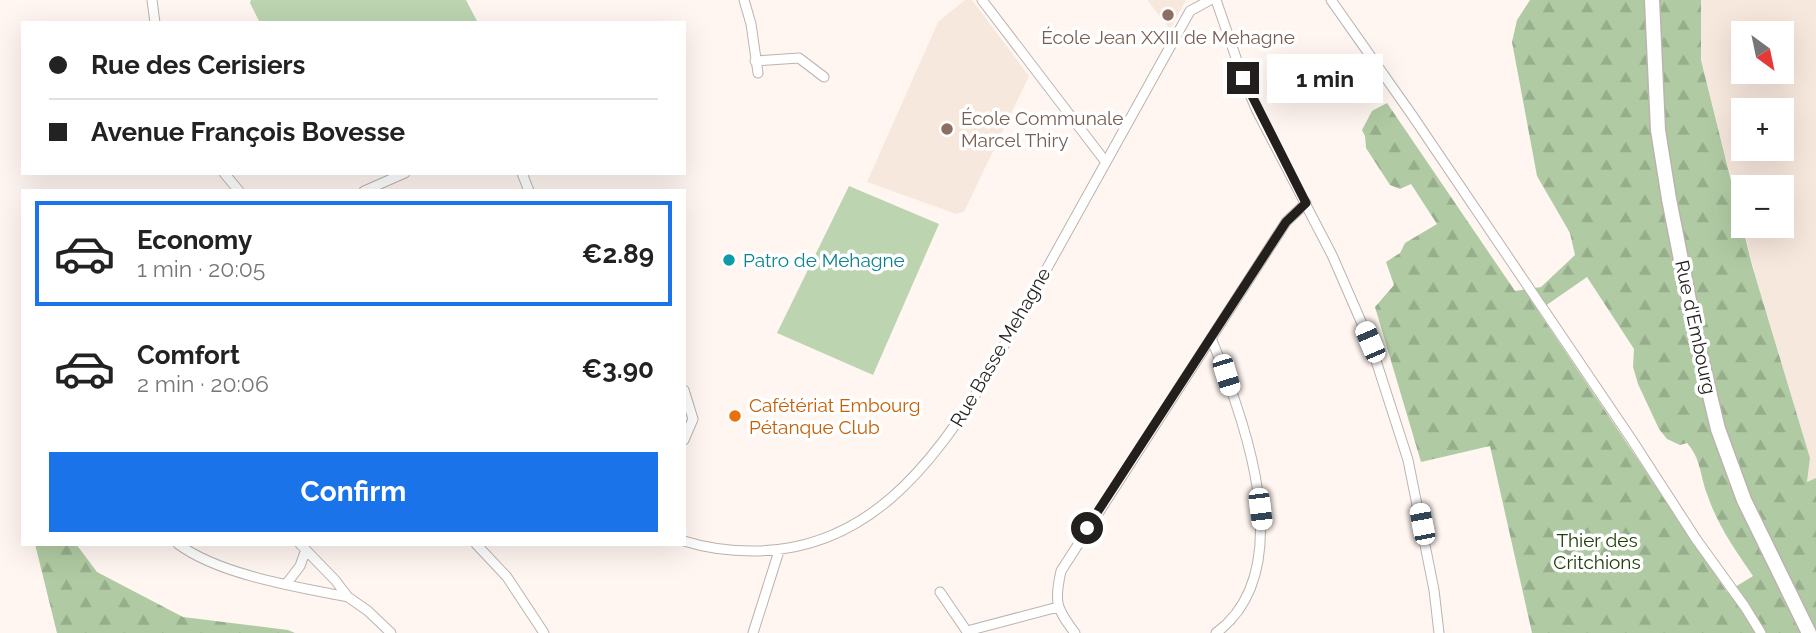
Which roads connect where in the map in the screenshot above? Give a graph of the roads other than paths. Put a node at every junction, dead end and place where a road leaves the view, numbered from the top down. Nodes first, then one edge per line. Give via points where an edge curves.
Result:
1 (152, 0) edge
2 (744, 0) edge
3 (982, 0) edge
4 (1210, 0) edge
5 (1216, 0) edge
6 (1332, 0) edge
7 (1652, 1) edge
8 (155, 21) edge
9 (755, 61) junction
10 (758, 73) dead end
11 (824, 77) dead end
12 (1105, 161) junction
13 (226, 175) edge
14 (400, 175) edge
15 (237, 189) edge
16 (369, 189) edge
17 (1306, 203) junction
18 (1211, 338) junction
19 (686, 396) edge
20 (686, 435) edge
21 (686, 542) edge
22 (182, 546) edge
23 (478, 546) edge
24 (302, 548) edge
25 (779, 551) junction
26 (287, 583) junction
27 (940, 592) dead end
28 (348, 597) junction
29 (1058, 607) junction
30 (967, 632) edge
31 (391, 633) edge
32 (544, 633) edge
33 (753, 633) edge
34 (1075, 633) edge
35 (1216, 633) edge
36 (1439, 633) edge
37 (1761, 633) edge
38 (1809, 633) edge

1 - 8 street
2 - 9 street
3 - 12 street
4 - 12 street, Rue Basse Mehagne via 1190,11
5 - 17 street via 1243,78
6 - 37 street
7 - 38 main road, Rue d'Embourg via 1658,130 1715,416 1744,500
9 - 10 street
9 - 11 street via 799,58
12 - 25 street, Rue Basse Mehagne via 986,378 928,461 874,513 823,539
13 - 15 street
14 - 16 street
17 - 18 street via 1286,222
17 - 36 street via 1370,342 1408,460
18 - 29 street via 1061,571
18 - 35 street via 1244,433 1262,525 1260,557 1251,588 1236,616
19 - 20 street via 693,419
21 - 25 street, Rue Basse Mehagne via 734,551
22 - 26 street via 238,573
23 - 32 street via 507,577
24 - 26 street via 300,566
24 - 28 street
25 - 33 street
26 - 28 street
27 - 30 street
28 - 31 street
29 - 30 street
29 - 34 street

